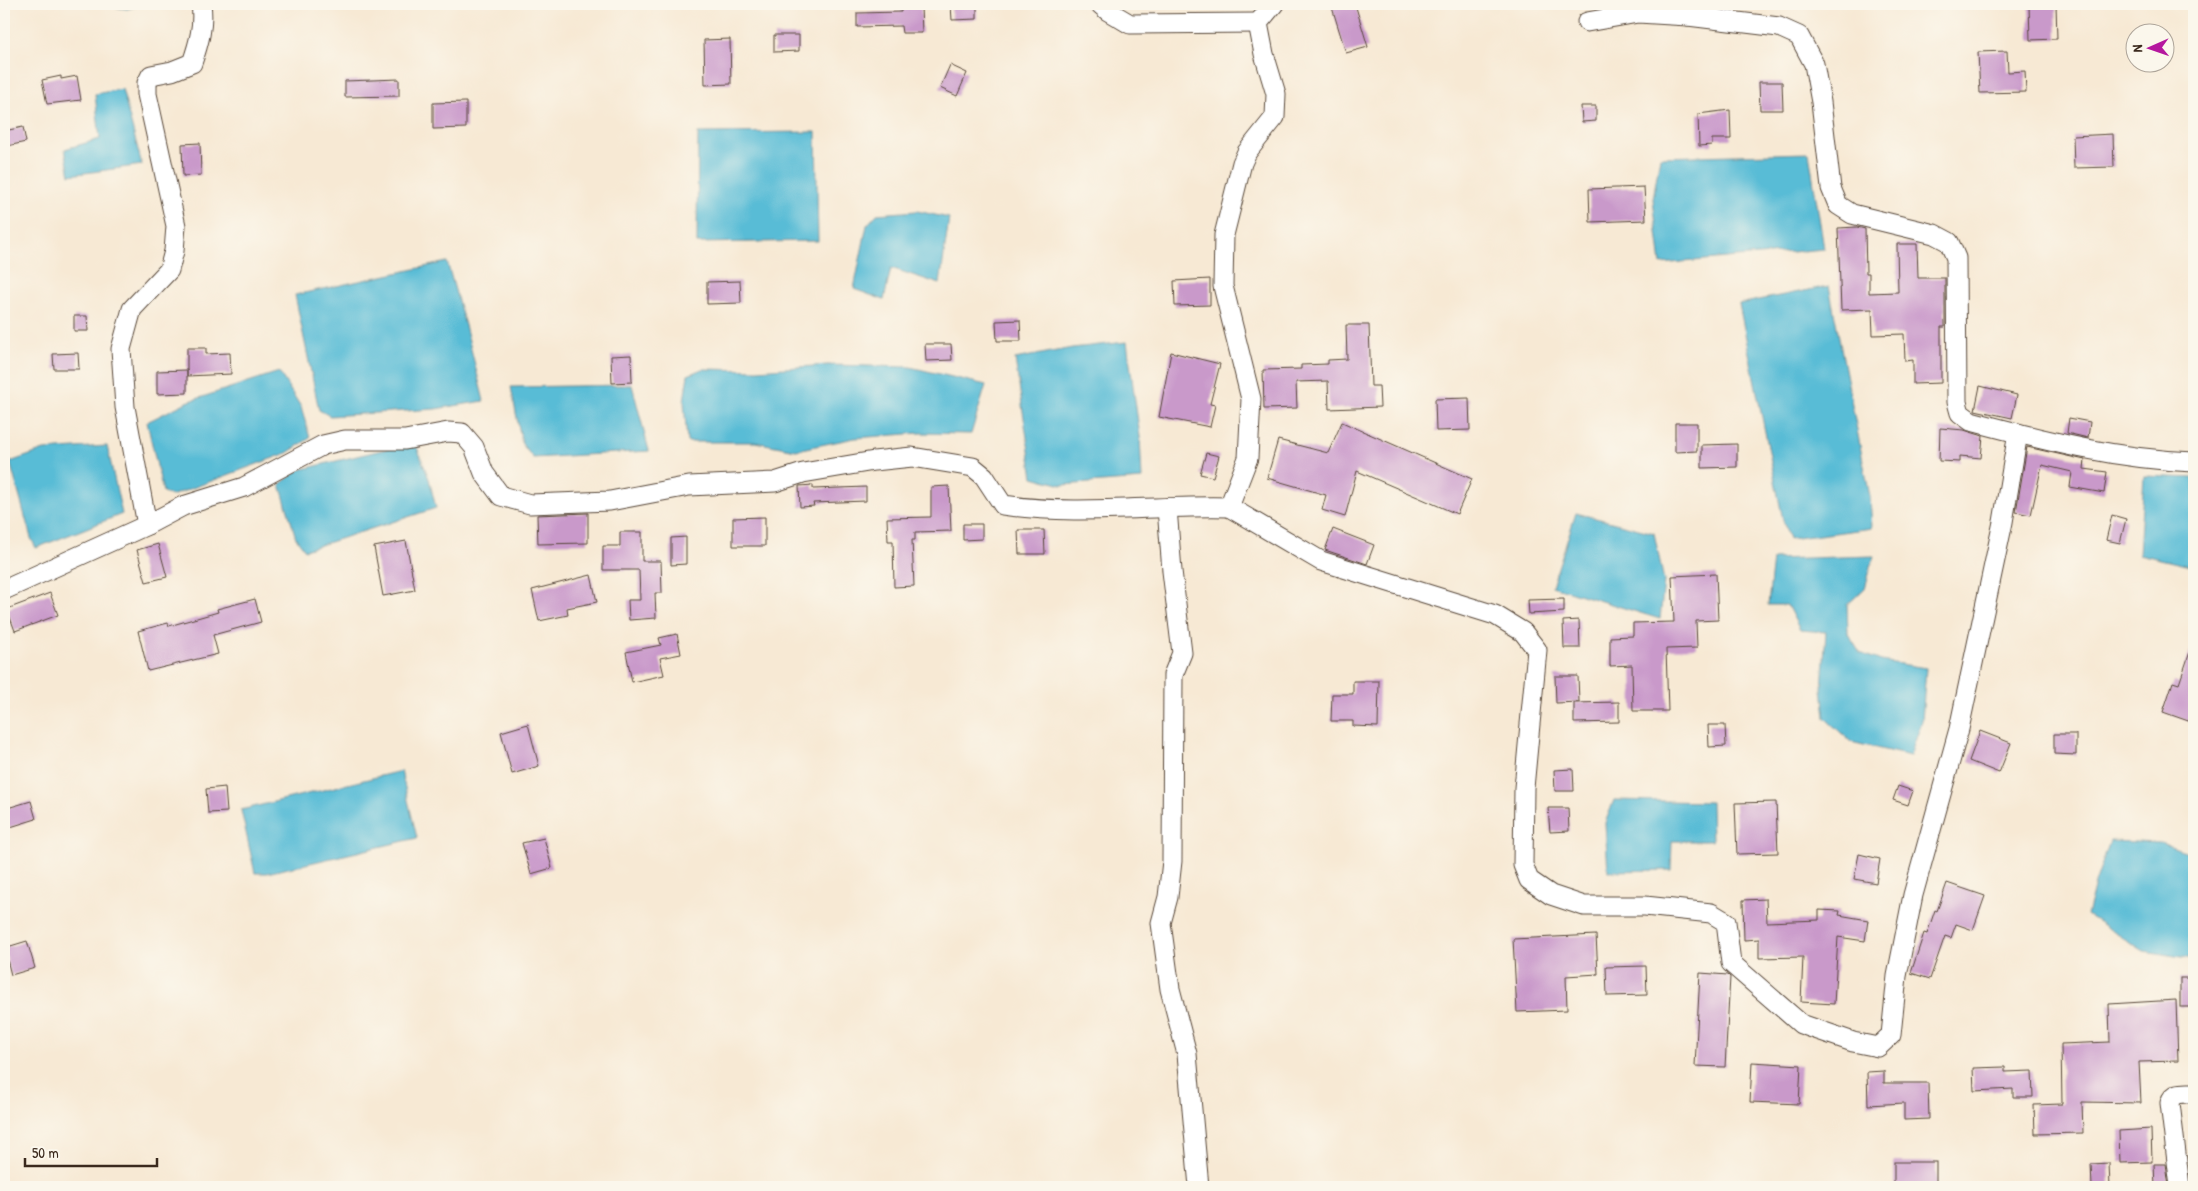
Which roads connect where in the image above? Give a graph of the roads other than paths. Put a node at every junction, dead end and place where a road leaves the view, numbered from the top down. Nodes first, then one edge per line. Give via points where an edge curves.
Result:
1 (201, 4) edge
2 (1100, 4) edge
3 (1274, 4) edge
4 (1688, 10) edge
5 (1587, 22) dead end
6 (1258, 23) junction
7 (2018, 433) junction
8 (2194, 462) edge
9 (1229, 507) junction
10 (1167, 508) junction
11 (147, 525) junction
12 (4, 590) edge
13 (2194, 1092) edge
14 (1199, 1187) edge
15 (2180, 1187) edge

1 - 11 street via 203,17 192,63 151,75 147,83 176,226 169,270 132,309 121,349 125,408
2 - 6 street via 1130,24
3 - 6 street
4 - 5 street via 1638,13
4 - 7 street via 1779,27 1799,36 1814,64 1831,188 1838,206 1852,214 1934,234 1948,242 1956,258 1957,402 1960,413 1971,421
6 - 9 street via 1276,94 1275,117 1242,163 1224,235 1223,286 1251,400 1248,458
7 - 8 street via 2080,449 2151,460
7 - 9 street via 2003,522 1959,729 1913,895 1897,976 1891,1035 1878,1047 1801,1024 1731,963 1726,922 1711,913 1645,906 1584,906 1551,895 1529,880 1523,865 1524,788 1537,650 1523,632 1495,615 1321,561
9 - 10 street
10 - 11 street via 1031,509 1003,505 984,476 973,467 912,457 803,473 775,482 689,486 610,501 530,504 501,496 484,473 474,447 462,433 448,432 405,440 345,440 323,445 244,487 183,506
10 - 14 street via 1182,653 1173,675 1172,861 1161,923 1170,989 1188,1054
11 - 12 street
13 - 15 street via 2176,1094 2170,1104

